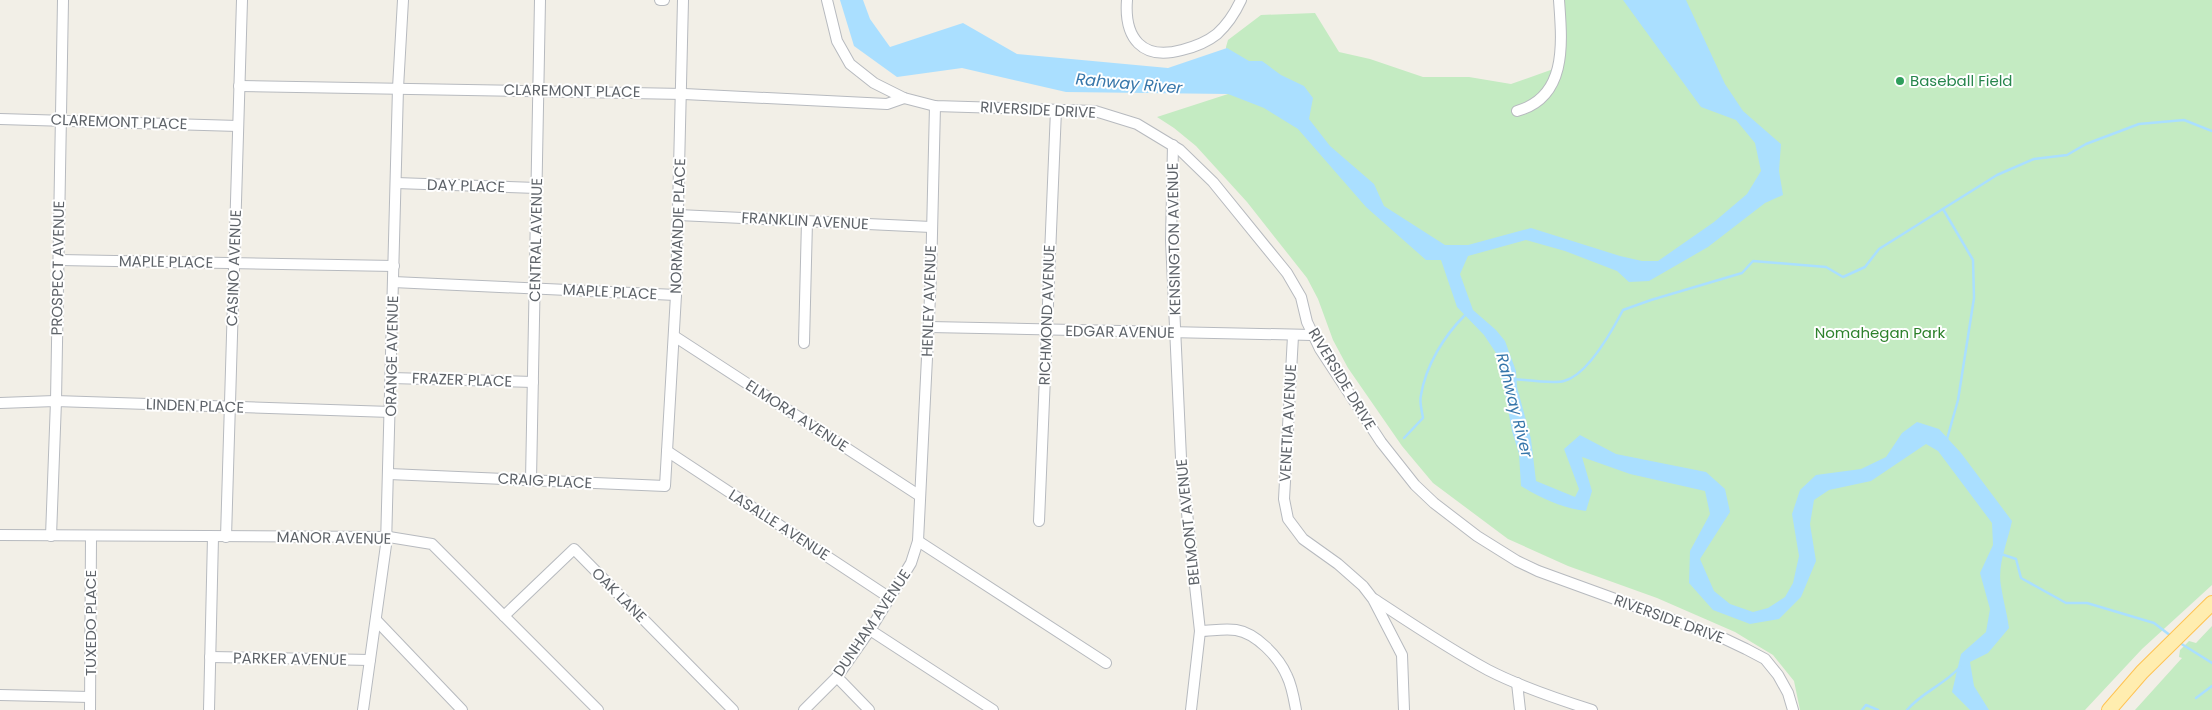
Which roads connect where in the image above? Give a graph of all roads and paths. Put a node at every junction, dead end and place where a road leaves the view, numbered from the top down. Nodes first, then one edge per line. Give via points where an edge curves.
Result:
1 (63, 0) edge
2 (242, 0) edge
3 (403, 0) edge
4 (540, 0) edge
5 (660, 0) edge
6 (664, 0) edge
7 (684, 0) edge
8 (827, 0) edge
9 (1127, 0) edge
10 (1241, 0) edge
11 (1559, 0) edge
12 (239, 86) junction
13 (398, 88) junction
14 (538, 91) junction
15 (681, 94) junction
16 (904, 98) junction
17 (935, 106) junction
18 (1056, 110) junction
19 (1517, 111) dead end
20 (0, 119) edge
21 (61, 120) junction
22 (238, 126) junction
23 (1173, 145) junction
24 (396, 183) junction
25 (537, 188) junction
26 (678, 215) junction
27 (807, 221) junction
28 (932, 227) junction
29 (58, 260) junction
30 (234, 264) junction
31 (394, 266) junction
32 (393, 282) junction
33 (535, 288) junction
34 (676, 295) junction
35 (929, 327) junction
36 (1047, 330) junction
37 (1175, 333) junction
38 (1312, 335) junction
39 (674, 336) junction
40 (1293, 336) junction
41 (804, 343) dead end
42 (391, 378) junction
43 (533, 382) junction
44 (56, 401) junction
45 (0, 403) edge
46 (230, 407) junction
47 (391, 412) junction
48 (667, 451) junction
49 (389, 474) junction
50 (531, 480) junction
51 (920, 496) junction
52 (1039, 521) dead end
53 (0, 535) edge
54 (51, 536) junction
55 (91, 537) junction
56 (212, 537) junction
57 (226, 537) junction
58 (387, 537) junction
59 (918, 541) junction
60 (890, 598) junction
61 (1373, 599) junction
62 (2212, 603) edge
63 (504, 616) junction
64 (376, 620) junction
65 (870, 630) junction
66 (1200, 631) junction
67 (210, 657) junction
68 (370, 660) junction
69 (1106, 664) dead end
70 (837, 678) junction
71 (1517, 683) junction
72 (0, 696) edge
73 (90, 697) junction
74 (90, 710) edge
75 (209, 710) edge
76 (363, 710) edge
77 (462, 710) edge
78 (598, 710) edge
79 (733, 710) edge
80 (804, 710) edge
81 (869, 710) edge
82 (993, 710) edge
83 (1192, 710) edge
84 (1296, 710) edge
85 (1404, 710) edge
86 (1520, 710) edge
87 (1592, 710) edge
88 (1793, 710) edge
89 (2109, 710) edge

1 - 21 street, PROSPECT AVENUE
2 - 12 street, CASINO AVENUE
3 - 13 street, ORANGE AVENUE
4 - 14 street, CENTRAL AVENUE
5 - 6 street
7 - 15 street, NORMANDIE PLACE
8 - 16 street, RIVERSIDE DRIVE via 837,41 850,64 874,83
9 - 10 street via 1128,23 1134,39 1148,51 1164,53 1192,48 1215,36 1231,20
11 - 19 street via 1561,48 1555,78 1542,98
12 - 13 street, CLAREMONT PLACE
12 - 22 street, CASINO AVENUE
13 - 14 street, CLAREMONT PLACE
13 - 24 street, ORANGE AVENUE
14 - 15 street, CLAREMONT PLACE
14 - 25 street, CENTRAL AVENUE
15 - 16 street, CLAREMONT PLACE via 887,104
15 - 26 street, NORMANDIE PLACE
16 - 17 street, RIVERSIDE DRIVE
17 - 18 street, RIVERSIDE DRIVE
17 - 28 street, HENLEY AVENUE
18 - 23 street, RIVERSIDE DRIVE via 1095,111 1118,117
18 - 36 street, RICHMOND AVENUE
20 - 21 street, CLAREMONT PLACE
21 - 22 street, CLAREMONT PLACE
21 - 29 street, PROSPECT AVENUE
22 - 30 street, CASINO AVENUE
23 - 37 street, KENSINGTON AVENUE via 1171,240
23 - 38 street, RIVERSIDE DRIVE via 1190,157 1213,182 1287,273 1301,297
24 - 25 street, DAY PLACE
24 - 31 street, ORANGE AVENUE
25 - 33 street, CENTRAL AVENUE
26 - 27 street, FRANKLIN AVENUE
26 - 34 street, NORMANDIE PLACE
27 - 28 street, FRANKLIN AVENUE
27 - 41 street
28 - 35 street, HENLEY AVENUE
29 - 30 street, MAPLE PLACE
29 - 44 street, PROSPECT AVENUE
30 - 31 street, MAPLE PLACE
30 - 46 street, CASINO AVENUE
31 - 32 street, ORANGE AVENUE
32 - 33 street, MAPLE PLACE
32 - 42 street, ORANGE AVENUE
33 - 34 street, MAPLE PLACE
33 - 43 street, CENTRAL AVENUE
34 - 39 street, NORMANDIE PLACE
35 - 36 street, EDGAR AVENUE
35 - 51 street, HENLEY AVENUE
36 - 37 street, EDGAR AVENUE
36 - 52 street, RICHMOND AVENUE
37 - 40 street, EDGAR AVENUE
37 - 66 street, BELMONT AVENUE via 1181,458
38 - 40 street, EDGAR AVENUE
38 - 88 street, RIVERSIDE DRIVE via 1380,442 1415,485 1456,521 1538,571 1725,639 1765,659 1788,693
39 - 48 street, NORMANDIE PLACE
39 - 51 street, ELMORA AVENUE
40 - 61 street, VENETIA AVENUE via 1285,510 1303,539 1338,564
42 - 43 street, FRAZER PLACE
42 - 47 street, ORANGE AVENUE
43 - 50 street, CENTRAL AVENUE
44 - 45 street, LINDEN PLACE
44 - 46 street, LINDEN PLACE
44 - 54 street, PROSPECT AVENUE
46 - 47 street, LINDEN PLACE
46 - 57 street, CASINO AVENUE
47 - 49 street, ORANGE AVENUE
48 - 50 street, CRAIG PLACE via 665,486
48 - 60 street, LASALLE AVENUE
49 - 50 street, CRAIG PLACE
49 - 58 street, ORANGE AVENUE
51 - 59 street, DUNHAM AVENUE
53 - 54 street, MANOR AVENUE
54 - 55 street, MANOR AVENUE
55 - 56 street, MANOR AVENUE
55 - 73 street, TUXEDO PLACE
56 - 57 street, MANOR AVENUE
56 - 67 street
57 - 58 street, MANOR AVENUE
58 - 63 street, MANOR AVENUE via 432,544
58 - 64 street, ORANGE AVENUE
59 - 60 street, DUNHAM AVENUE via 911,564
59 - 69 street
60 - 65 street, DUNHAM AVENUE
61 - 71 street via 1437,641
61 - 85 street via 1402,655
62 - 89 main road
63 - 78 street, MANOR AVENUE
63 - 79 street, OAK LANE via 574,549
64 - 68 street, ORANGE AVENUE
64 - 77 street
65 - 70 street, DUNHAM AVENUE
65 - 82 street
66 - 83 street, BELMONT AVENUE
66 - 84 street via 1235,630 1258,640 1287,675
67 - 68 street, PARKER AVENUE
67 - 75 street
68 - 76 street, ORANGE AVENUE
70 - 80 street, DUNHAM AVENUE
70 - 81 street
71 - 86 street
71 - 87 street
72 - 73 street
73 - 74 street, TUXEDO PLACE

